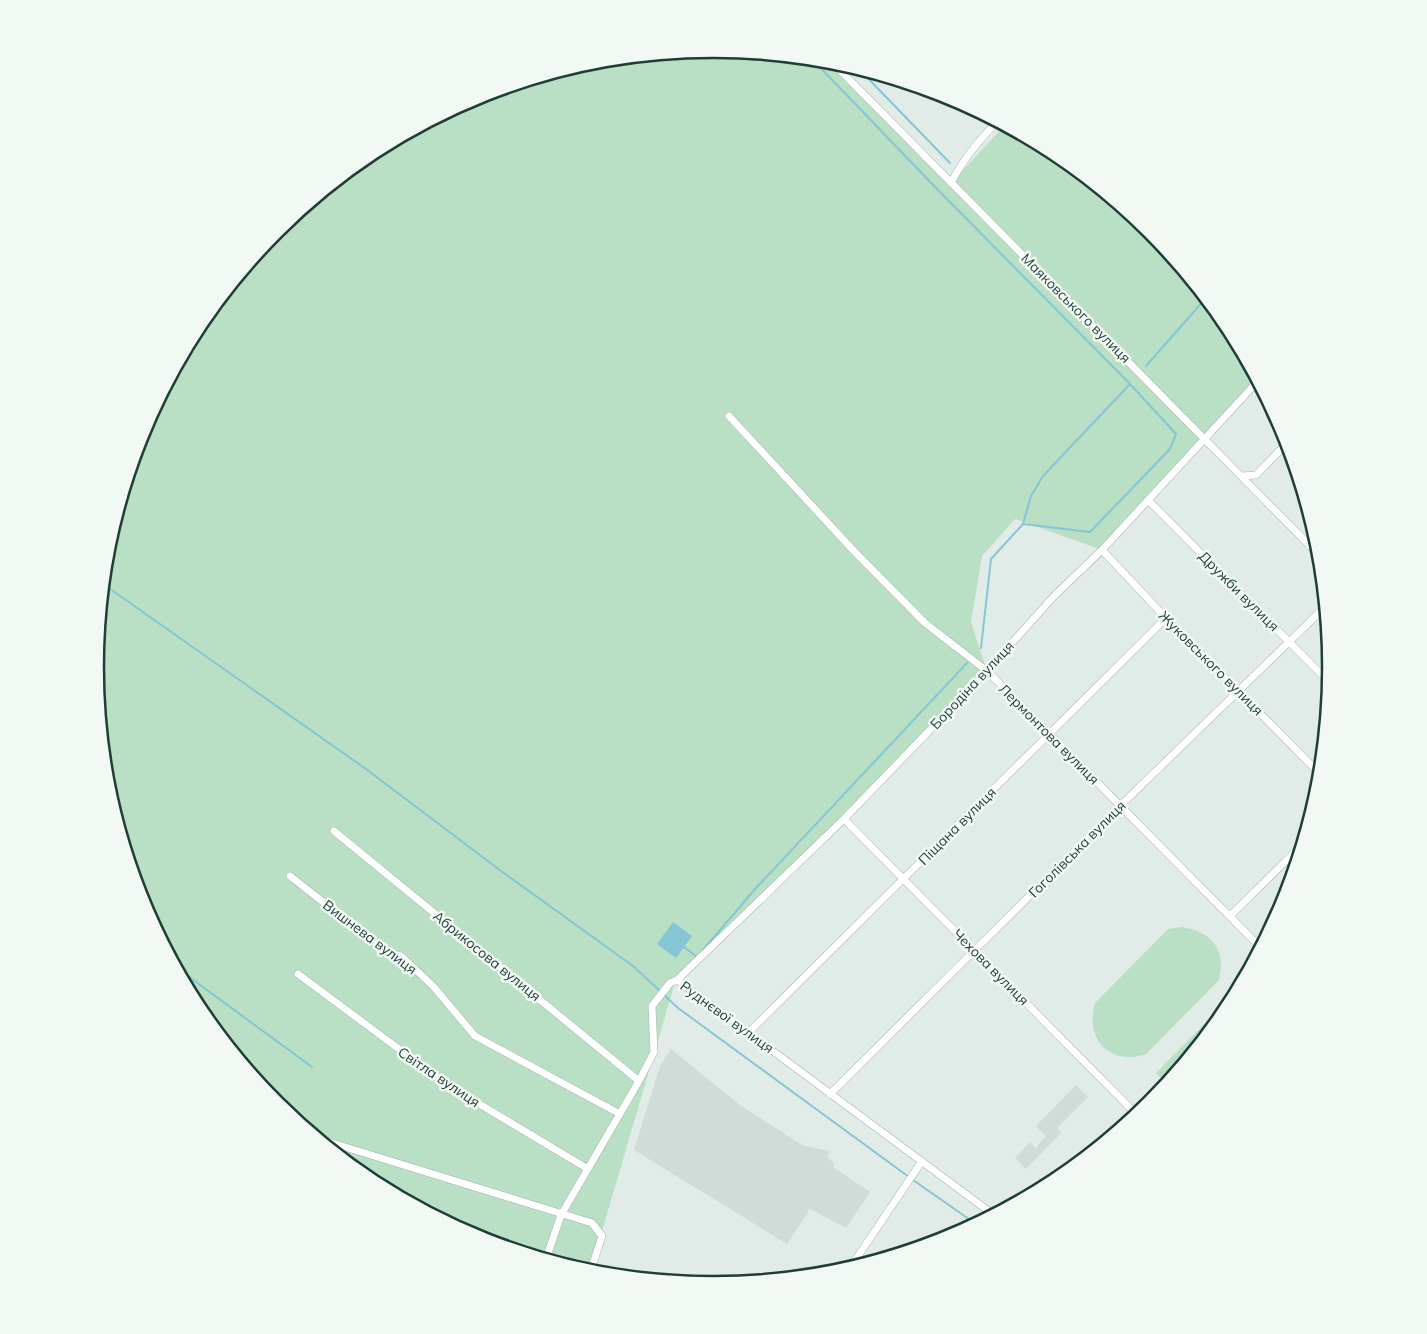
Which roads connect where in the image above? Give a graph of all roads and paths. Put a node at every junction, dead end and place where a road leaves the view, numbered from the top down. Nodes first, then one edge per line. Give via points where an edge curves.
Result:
1 (841, 71) edge
2 (994, 126) edge
3 (951, 183) junction
4 (1254, 386) edge
5 (729, 416) dead end
6 (1205, 438) junction
7 (1282, 448) edge
8 (1242, 476) junction
9 (1148, 500) junction
10 (1311, 546) edge
11 (1102, 550) junction
12 (1320, 611) edge
13 (1166, 618) junction
14 (1289, 642) junction
15 (987, 671) junction
16 (1323, 676) edge
17 (1238, 692) junction
18 (1050, 735) junction
19 (1314, 768) edge
20 (1120, 806) junction
21 (844, 820) junction
22 (334, 831) dead end
23 (1294, 853) edge
24 (290, 876) dead end
25 (903, 879) junction
26 (1230, 916) junction
27 (1257, 943) edge
28 (974, 951) junction
29 (298, 974) dead end
30 (673, 982) junction
31 (748, 1033) junction
32 (640, 1082) junction
33 (830, 1094) junction
34 (1132, 1110) edge
35 (620, 1114) junction
36 (334, 1144) edge
37 (922, 1161) junction
38 (588, 1170) junction
39 (989, 1211) edge
40 (562, 1215) junction
41 (548, 1253) edge
42 (856, 1260) edge
43 (593, 1264) edge

1 - 3 street, Маяковського вулиця
2 - 3 street via 960,165
3 - 6 street, Маяковського вулиця
4 - 6 street, Бородіна вулиця
5 - 15 street, Лермонтова вулиця via 925,623
6 - 8 street, Маяковського вулиця
6 - 9 street, Бородіна вулиця
7 - 8 street via 1256,475
8 - 10 street, Маяковського вулиця
9 - 11 street, Бородіна вулиця
9 - 14 street, Дружби вулиця
11 - 13 street, Жуковського вулиця
11 - 15 street, Бородіна вулиця via 1054,596
12 - 14 street, Гоголівська вулиця
13 - 17 street, Жуковського вулиця
13 - 18 street, Піщана вулиця
14 - 16 street, Дружби вулиця
14 - 17 street, Гоголівська вулиця
15 - 18 street, Лермонтова вулиця
15 - 21 street, Бородіна вулиця
17 - 19 street, Жуковського вулиця
17 - 20 street, Гоголівська вулиця
18 - 20 street, Лермонтова вулиця
18 - 25 street, Піщана вулиця
20 - 26 street, Лермонтова вулиця
20 - 28 street, Гоголівська вулиця
21 - 25 street, Чехова вулиця
21 - 30 street, Бородіна вулиця
22 - 32 street, Абрикосова вулиця
23 - 26 street
24 - 35 street, Вишнева вулиця via 388,953 401,956 433,986 475,1036
25 - 28 street, Чехова вулиця
25 - 31 street, Піщана вулиця
26 - 27 street, Лермонтова вулиця
28 - 33 street, Гоголівська вулиця
28 - 34 street, Чехова вулиця
29 - 38 street, Світла вулиця via 446,1084
30 - 31 street, Руднєвої вулиця
30 - 32 street, Руднєвої вулиця via 652,1006 654,1052
31 - 33 street, Руднєвої вулиця
32 - 35 street, Руднєвої вулиця
33 - 37 street, Руднєвої вулиця
35 - 38 street, Руднєвої вулиця
36 - 40 street
37 - 39 street, Руднєвої вулиця
37 - 42 street
38 - 40 street, Руднєвої вулиця
40 - 41 street, Руднєвої вулиця
40 - 43 street via 592,1223 602,1236

